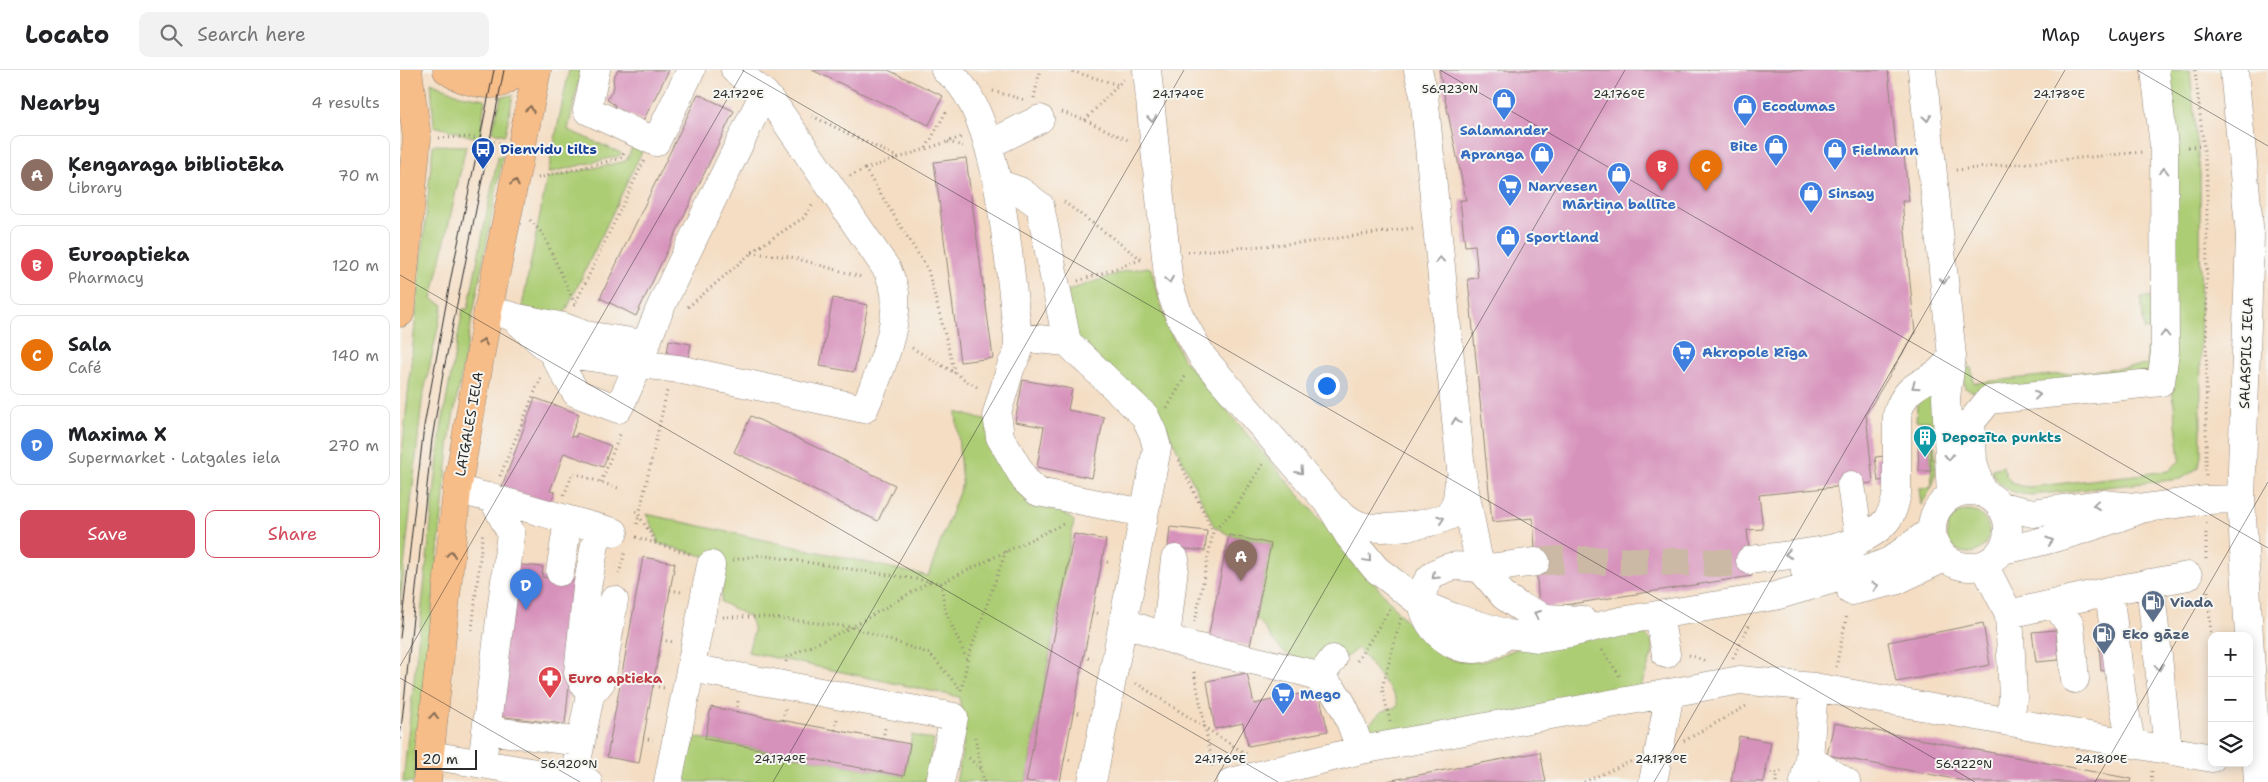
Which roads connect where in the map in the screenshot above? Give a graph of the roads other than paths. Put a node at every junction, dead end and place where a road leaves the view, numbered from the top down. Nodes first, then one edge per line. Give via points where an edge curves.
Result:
1 (408, 70) edge
2 (447, 70) edge
3 (520, 70) edge
4 (537, 70) edge
5 (596, 70) edge
6 (691, 70) edge
7 (735, 70) edge
8 (1418, 70) edge
9 (1922, 70) edge
10 (2155, 70) edge
11 (2234, 70) edge
12 (1137, 74) edge
13 (953, 77) edge
14 (764, 93) junction
15 (1040, 119) dead end
16 (985, 137) junction
17 (999, 184) junction
18 (405, 205) edge
19 (400, 313) edge
20 (500, 314) junction
21 (1018, 337) junction
22 (1067, 342) junction
23 (552, 352) junction
24 (641, 354) junction
25 (1952, 356) junction
26 (1461, 470) junction
27 (1851, 485) dead end
28 (457, 490) junction
29 (1951, 496) junction
30 (492, 497) junction
31 (1991, 500) junction
32 (2241, 500) junction
33 (1330, 505) junction
34 (2145, 508) junction
35 (566, 509) junction
36 (1144, 513) junction
37 (1931, 531) junction
38 (1859, 540) junction
39 (1944, 558) junction
40 (1993, 558) junction
41 (1175, 559) dead end
42 (1750, 560) tunnel mouth
43 (1536, 562) tunnel mouth
44 (711, 565) road end
45 (1480, 568) junction
46 (560, 572) dead end
47 (2200, 574) road end
48 (2150, 583) junction
49 (2109, 591) junction
50 (1775, 596) junction
51 (614, 600) dead end
52 (2060, 602) junction
53 (1413, 610) junction
54 (2009, 614) junction
55 (1659, 616) junction
56 (1620, 621) junction
57 (1123, 622) junction
58 (2249, 632) edge
59 (1178, 642) junction
60 (1666, 654) dead end
61 (691, 668) junction
62 (2251, 677) edge
63 (2075, 680) dead end
64 (1822, 689) junction
65 (1670, 694) junction
66 (590, 695) junction
67 (2122, 696) junction
68 (2010, 722) junction
69 (486, 730) junction
70 (2100, 736) junction
71 (581, 742) junction
72 (2131, 742) junction
73 (2168, 749) junction
74 (1361, 750) junction
75 (430, 755) junction
76 (2208, 757) edge
77 (482, 764) junction
78 (2255, 765) edge
79 (1806, 771) edge
80 (1083, 775) edge
81 (1248, 778) edge
82 (578, 781) edge
83 (427, 782) edge
84 (668, 782) edge
85 (940, 782) edge
86 (1653, 782) edge
87 (1846, 782) edge

1 - 18 highway via 417,138
2 - 3 highway via 461,78 492,84 502,82
20 -> 4 highway, LATGALES IELA
5 - 6 street via 587,110 645,137
7 - 14 street
26 -> 8 street via 1424,95
9 -> 25 street
31 -> 10 street via 1973,462 1971,422 1989,400 2161,382 2165,352 2164,150
11 - 32 street, SALASPILS IELA via 2250,236
12 -> 33 street via 1154,257 1170,286 1179,315 1203,358
13 - 16 street via 968,92
14 - 24 street
14 - 24 street via 888,271 893,286 895,310 890,334 864,409 672,368
15 - 16 street
16 - 17 street
17 - 21 street
17 - 22 street via 1020,190 1040,206
18 - 19 highway
20 - 23 street
20 - 24 street via 564,328
28 -> 20 highway, LATGALES IELA
21 - 22 street
21 - 36 street via 1018,353 999,401 998,413 1000,437 1024,480 1038,492
22 - 36 street via 1145,416 1153,433 1157,448
23 - 24 street
23 - 24 street via 576,393 618,408
25 -> 29 street via 1946,397
25 -> 38 street via 1939,374 1909,390 1903,398 1896,415 1895,505 1886,522
33 -> 26 street via 1357,525 1375,528 1439,521 1451,515
26 - 45 street
27 - 38 street
28 - 30 street
75 -> 28 highway, LATGALES IELA
29 - 31 street via 1972,491
29 - 37 street via 1936,511
30 - 35 street
30 - 69 street via 511,533
34 -> 31 street via 2103,504 2033,513
31 - 40 street via 2006,516 2008,528 2008,539
32 - 34 street via 2206,500
32 - 58 street, SALASPILS IELA
33 -> 53 street via 1349,536
40 -> 34 street via 2093,528
35 - 46 street
35 - 66 street via 614,532 587,588 578,673
36 - 57 street
37 - 39 street via 1933,541
37 - 50 street via 1903,553 1881,564
38 -> 42 street via 1841,546
38 - 56 street via 1829,564 1790,576 1672,600
39 - 40 street via 1962,567
50 -> 39 street via 1807,598 1858,590 1913,574
40 - 54 street
41 - 59 street
43 - 45 street
44 - 61 street
45 -> 53 street via 1461,564 1441,570 1430,579
56 -> 45 street via 1546,618 1504,596
47 - 48 street
48 - 49 street
48 -> 73 street
49 - 52 street
49 - 67 street
50 - 55 street
51 - 66 street via 601,682
52 - 54 street
52 - 63 street via 2070,625
53 - 56 street via 1441,638 1456,646 1474,649 1491,645 1508,634 1539,638
54 - 68 street via 2013,697
55 - 56 street
55 - 60 street
57 - 59 street
57 - 80 street via 1101,666
59 - 74 street via 1330,677
61 - 84 street
61 - 85 street via 954,717
62 - 78 street, SALASPILS IELA
64 - 65 street via 1740,680
64 - 68 street
64 - 79 street
65 - 74 street
65 - 86 street
66 - 71 street
67 - 70 street
67 - 72 street
68 - 70 street
69 - 71 street
69 - 77 street
70 - 72 street
71 - 82 street
72 - 73 street
73 - 76 street
74 - 81 street
75 - 77 street
75 - 83 highway, LATGALES IELA
77 - 82 street
79 - 87 street

